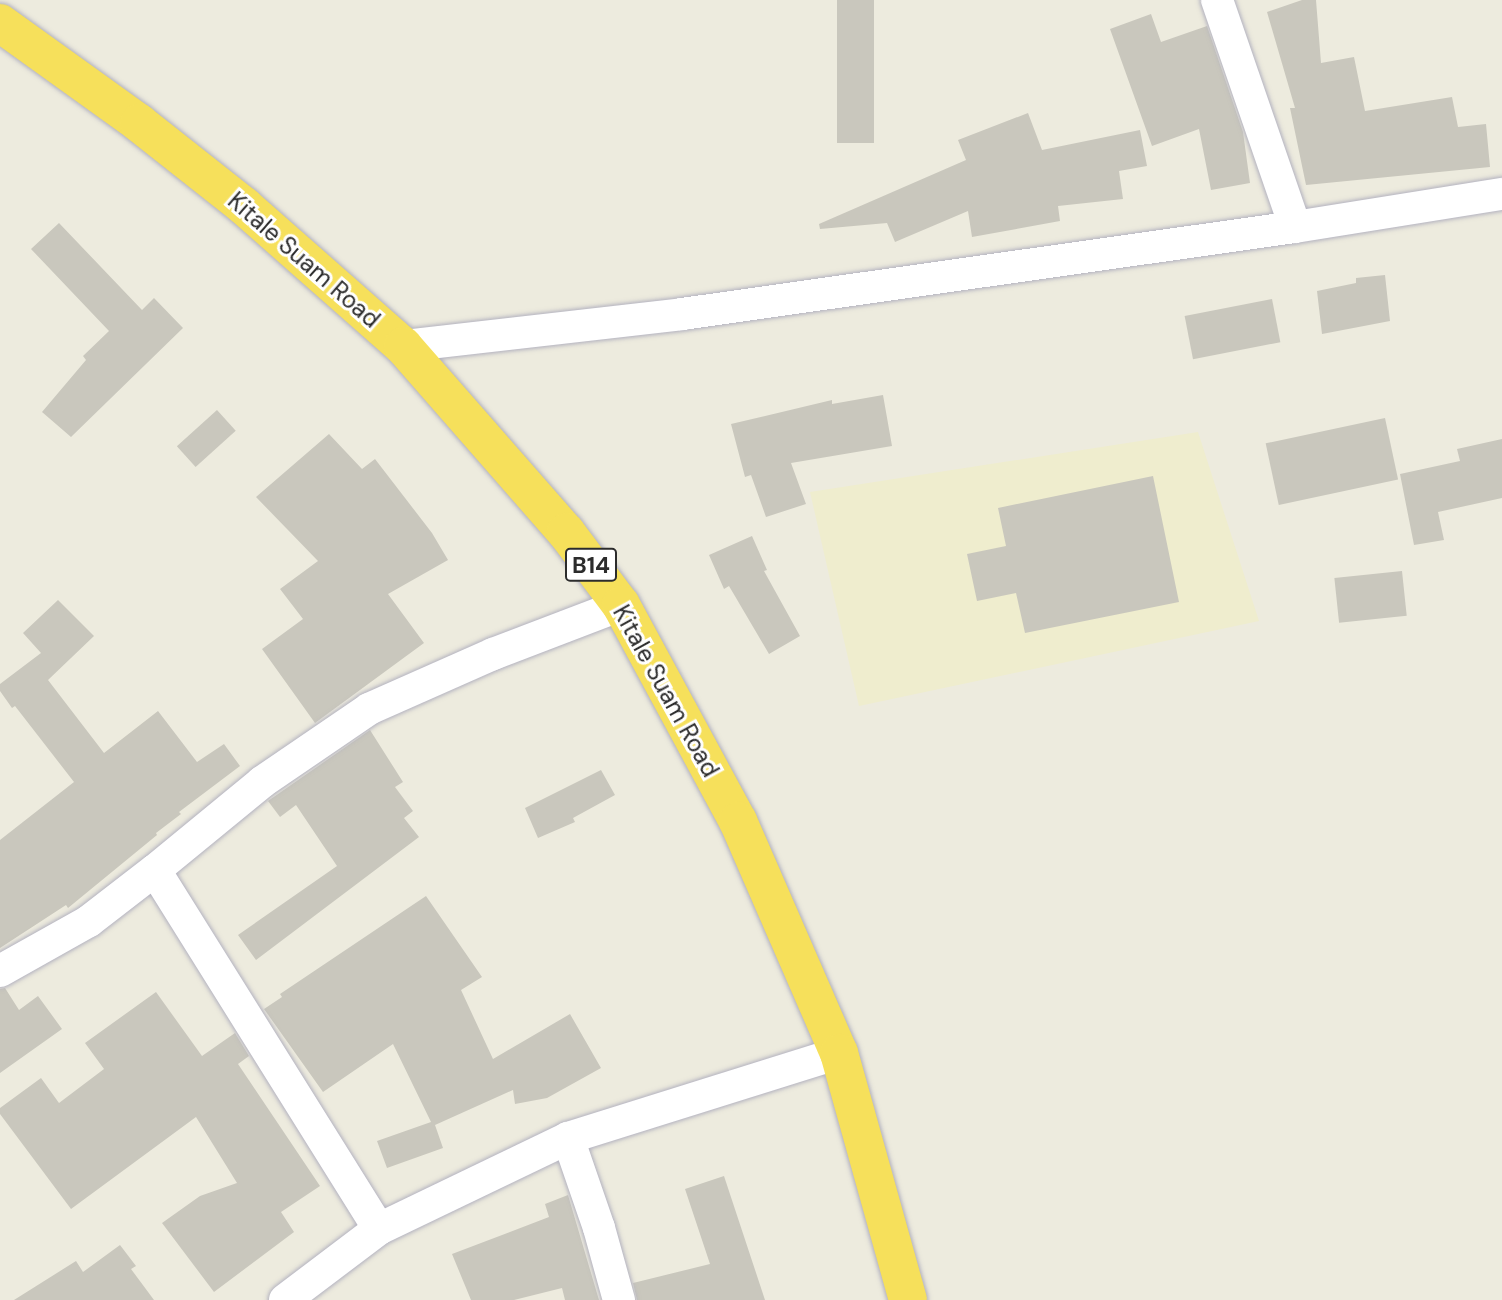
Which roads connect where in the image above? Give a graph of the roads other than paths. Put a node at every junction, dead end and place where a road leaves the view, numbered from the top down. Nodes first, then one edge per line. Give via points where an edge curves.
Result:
1 (1217, 0) edge
2 (0, 23) edge
3 (1502, 194) edge
4 (1295, 227) junction
5 (403, 346) junction
6 (621, 605) junction
7 (155, 870) junction
8 (0, 971) edge
9 (839, 1053) junction
10 (568, 1138) junction
11 (379, 1229) junction
12 (285, 1300) edge
13 (619, 1300) edge
14 (908, 1300) edge

1 - 4 street
2 - 5 highway, Kitale Suam Road / B14 via 244,206
3 - 4 street
4 - 5 street via 682,314
5 - 6 highway, Kitale Suam Road / B14 via 566,532
6 - 7 street via 493,654 369,709 262,782
6 - 9 highway, Kitale Suam Road / B14 via 738,821
7 - 8 street via 89,921
7 - 11 street
9 - 10 street
9 - 14 highway, Kitale Suam Road / B14
10 - 11 street
10 - 13 street
11 - 12 street

